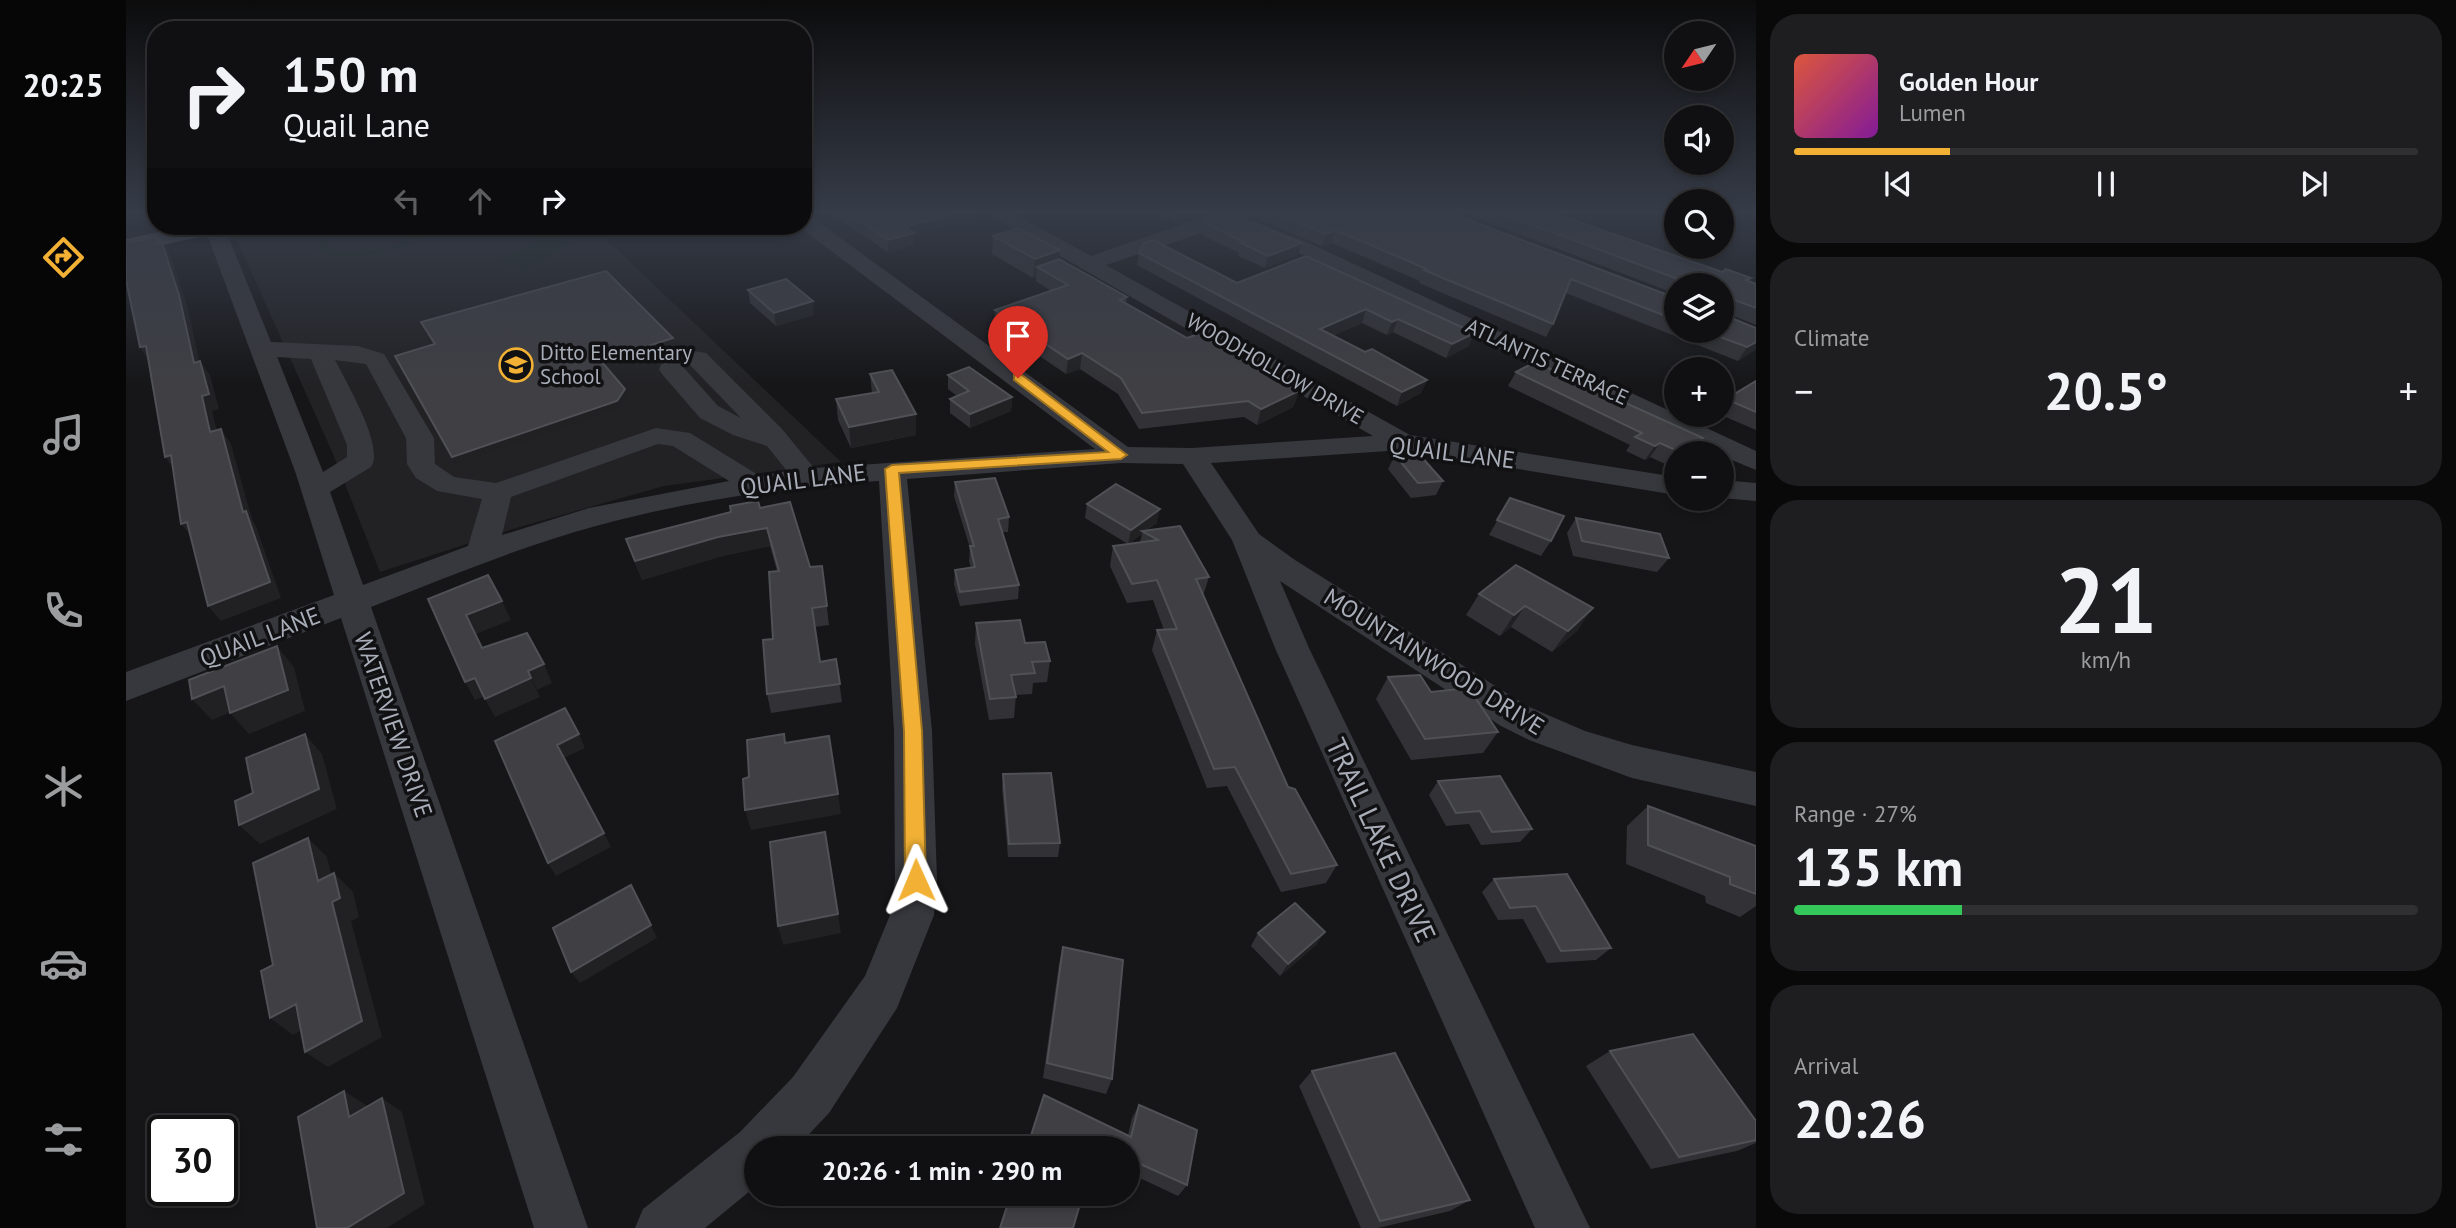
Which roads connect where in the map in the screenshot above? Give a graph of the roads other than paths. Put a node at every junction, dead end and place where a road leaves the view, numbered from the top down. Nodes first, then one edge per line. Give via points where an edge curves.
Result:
1 (233, 271) edge
2 (872, 271) edge
3 (1102, 271) edge
4 (1354, 271) edge
5 (261, 349) junction
6 (320, 352) junction
7 (775, 440) dead end
8 (1402, 442) junction
9 (1121, 455) junction
10 (1192, 456) junction
11 (1756, 462) edge
12 (892, 469) junction
13 (807, 477) junction
14 (1664, 483) edge
15 (755, 485) junction
16 (315, 489) junction
17 (1734, 490) edge
18 (498, 492) junction
19 (1756, 492) edge
20 (1247, 539) junction
21 (482, 552) junction
22 (352, 602) junction
23 (126, 687) edge
24 (1756, 789) edge
25 (772, 1136) edge
26 (744, 1162) edge
27 (561, 1228) edge
28 (662, 1228) edge
29 (1563, 1228) edge

1 - 5 street, WATERVIEW DRIVE
2 - 9 street
3 - 8 street, WOODHOLLOW DRIVE
4 - 11 street, ATLANTIS TERRACE
5 - 6 street
5 - 16 street, WATERVIEW DRIVE
6 - 16 street via 363,453 351,470
6 - 18 street via 375,359 420,438 421,464 434,480
7 - 13 street
8 - 10 street, QUAIL LANE
8 - 14 street, QUAIL LANE
9 - 10 street, QUAIL LANE
9 - 12 street, QUAIL LANE
10 - 20 street, TRAIL LAKE DRIVE
12 - 13 street, QUAIL LANE
12 - 25 street via 913,731 916,880 912,915 881,992 811,1095
13 - 15 street, QUAIL LANE
15 - 18 street via 680,439 656,436
15 - 21 street, QUAIL LANE via 589,518
16 - 22 street, WATERVIEW DRIVE
17 - 19 street
18 - 21 street
20 - 24 street, MOUNTAINWOOD DRIVE via 1284,568 1550,734 1692,778
20 - 29 street, TRAIL LAKE DRIVE via 1292,648
21 - 22 street, QUAIL LANE
22 - 23 street, QUAIL LANE
22 - 27 street, WATERVIEW DRIVE
26 - 28 street

